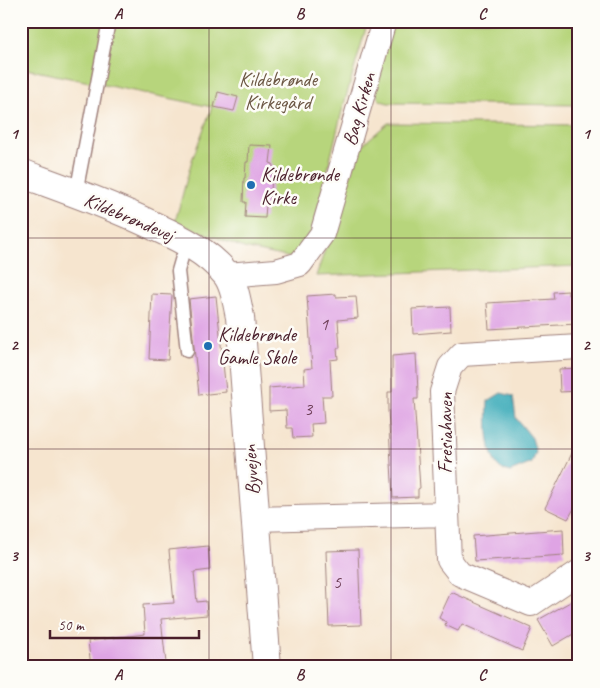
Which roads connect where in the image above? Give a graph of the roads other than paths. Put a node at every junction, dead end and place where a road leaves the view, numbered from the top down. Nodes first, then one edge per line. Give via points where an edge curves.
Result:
1 (109, 21) edge
2 (384, 21) edge
3 (21, 173) edge
4 (76, 194) junction
5 (191, 245) junction
6 (227, 275) junction
7 (579, 347) edge
8 (187, 351) dead end
9 (447, 514) junction
10 (255, 519) junction
11 (579, 572) edge
12 (267, 667) edge

1 - 4 lane
2 - 6 street, Bag Kirken via 322,234 300,264 276,271
3 - 4 street, Kildebrøndevej
4 - 5 street, Kildebrøndevej via 124,212
5 - 6 street, Kildebrøndevej via 207,255
5 - 8 lane via 182,257 178,271
6 - 10 street, Byvejen via 240,317
7 - 9 street, Fresiahaven via 462,354 450,367 442,392
9 - 10 street
9 - 11 street, Fresiahaven via 449,560 460,574 531,604
10 - 12 street, Byvejen

